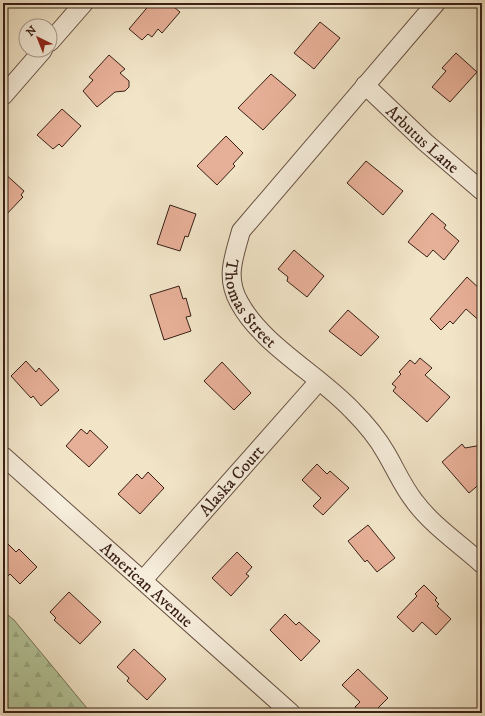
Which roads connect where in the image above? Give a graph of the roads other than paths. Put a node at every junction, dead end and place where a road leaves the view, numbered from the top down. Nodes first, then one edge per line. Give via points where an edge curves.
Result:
1 (84, 3) edge
2 (436, 3) edge
3 (58, 33) edge
4 (36, 58) edge
5 (365, 85) junction
6 (3, 96) edge
7 (482, 192) edge
8 (319, 381) junction
9 (3, 456) edge
10 (482, 564) edge
11 (143, 580) junction
12 (291, 713) edge

1 - 3 street
2 - 5 street, Thomas Street
4 - 6 street
5 - 7 street, Arbutus Lane
5 - 8 street, Thomas Street via 241,232 230,278 238,301 255,326
8 - 10 street, Thomas Street via 366,424 416,504
8 - 11 street, Alaska Court
9 - 11 street, American Avenue
11 - 12 street, American Avenue

